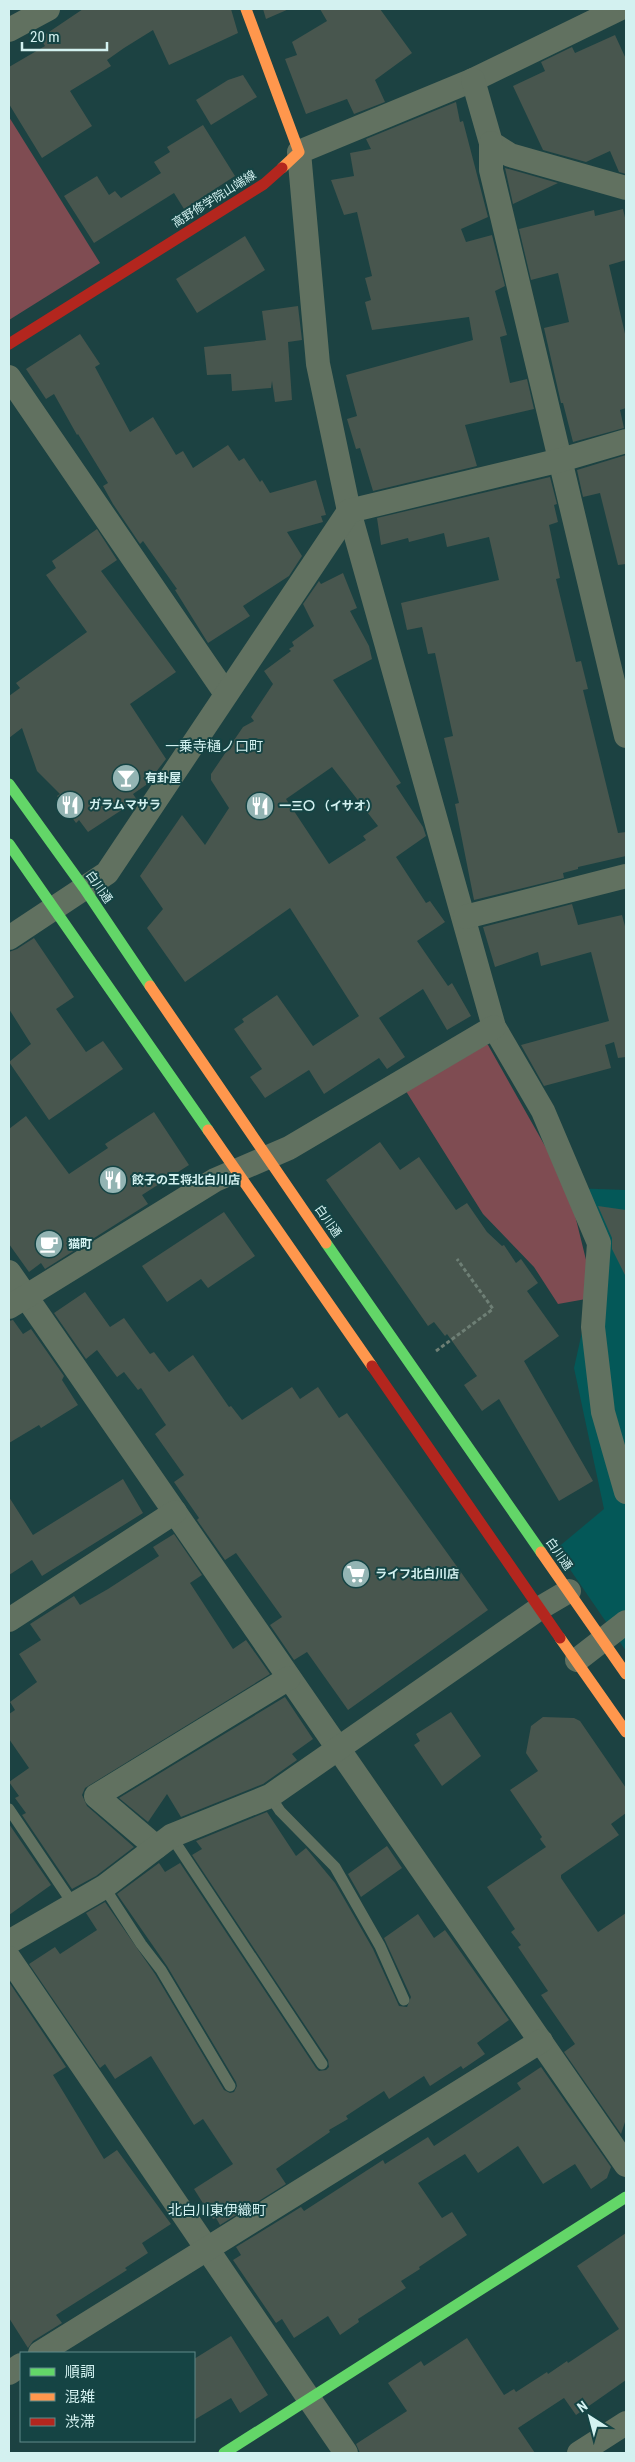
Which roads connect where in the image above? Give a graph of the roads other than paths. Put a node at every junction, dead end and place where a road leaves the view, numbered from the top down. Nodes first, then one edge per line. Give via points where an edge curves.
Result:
1 (48, 9) edge
2 (246, 9) edge
3 (618, 9) edge
4 (9, 30) edge
5 (473, 80) junction
6 (491, 143) junction
7 (299, 152) junction
8 (626, 188) edge
9 (9, 344) edge
10 (9, 377) edge
11 (626, 441) edge
12 (561, 460) junction
13 (349, 511) junction
14 (226, 694) junction
15 (626, 736) edge
16 (9, 784) edge
17 (9, 844) edge
18 (626, 876) edge
19 (84, 888) junction
20 (54, 907) junction
21 (465, 917) junction
22 (9, 938) edge
23 (494, 1027) junction
24 (267, 1158) junction
25 (237, 1170) junction
26 (9, 1272) edge
27 (17, 1302) edge
28 (626, 1492) edge
29 (175, 1512) junction
30 (569, 1591) junction
31 (540, 1608) junction
32 (9, 1620) edge
33 (626, 1622) edge
34 (604, 1641) junction
35 (577, 1660) junction
36 (626, 1674) edge
37 (290, 1678) junction
38 (626, 1732) edge
39 (338, 1748) junction
40 (270, 1796) junction
41 (9, 1809) edge
42 (164, 1841) junction
43 (104, 1886) junction
44 (73, 1904) junction
45 (9, 1942) edge
46 (9, 1958) edge
47 (404, 2000) dead end
48 (541, 2041) junction
49 (322, 2064) dead end
50 (230, 2086) dead end
51 (626, 2165) edge
52 (626, 2197) edge
53 (207, 2248) junction
54 (42, 2352) edge
55 (20, 2366) edge
56 (9, 2373) edge
57 (308, 2399) junction
58 (626, 2423) edge
59 (224, 2453) edge
60 (346, 2453) edge
61 (579, 2453) edge

1 - 4 street
2 - 7 main road
3 - 5 street
5 - 6 street
5 - 7 street
6 - 8 street via 510,155
6 - 12 street via 491,170
7 - 9 main road, 高野修学院山端線 via 264,184
7 - 13 street via 318,364
10 - 14 street
11 - 12 street
12 - 13 street
12 - 15 street
13 - 14 street
13 - 21 street
14 - 19 street via 107,872
16 - 19 main road, 白川通
17 - 20 main road
18 - 21 street
19 - 20 street
19 - 24 main road, 白川通
20 - 22 street
20 - 25 main road
21 - 23 street
23 - 24 street
23 - 28 street via 543,1111 599,1243 592,1327 603,1412
24 - 25 street
24 - 30 main road, 白川通
25 - 27 street via 215,1180
25 - 31 main road
26 - 27 street
27 - 29 street
29 - 32 street
29 - 37 street
30 - 31 street
30 - 34 main road, 白川通
31 - 35 main road
31 - 39 street
33 - 34 street
34 - 35 street
34 - 36 main road, 白川通
35 - 38 main road
37 - 39 street
37 - 42 street via 96,1796
39 - 40 street
39 - 48 street
40 - 42 street
40 - 47 lane via 280,1811 335,1866 380,1946
41 - 44 lane
42 - 43 street
42 - 49 lane
43 - 44 street
43 - 50 lane via 161,1970
44 - 45 street
46 - 53 street
48 - 51 street
48 - 53 street
52 - 57 main road
53 - 54 street
53 - 57 street
55 - 56 street
57 - 59 main road
57 - 60 street
58 - 61 street

